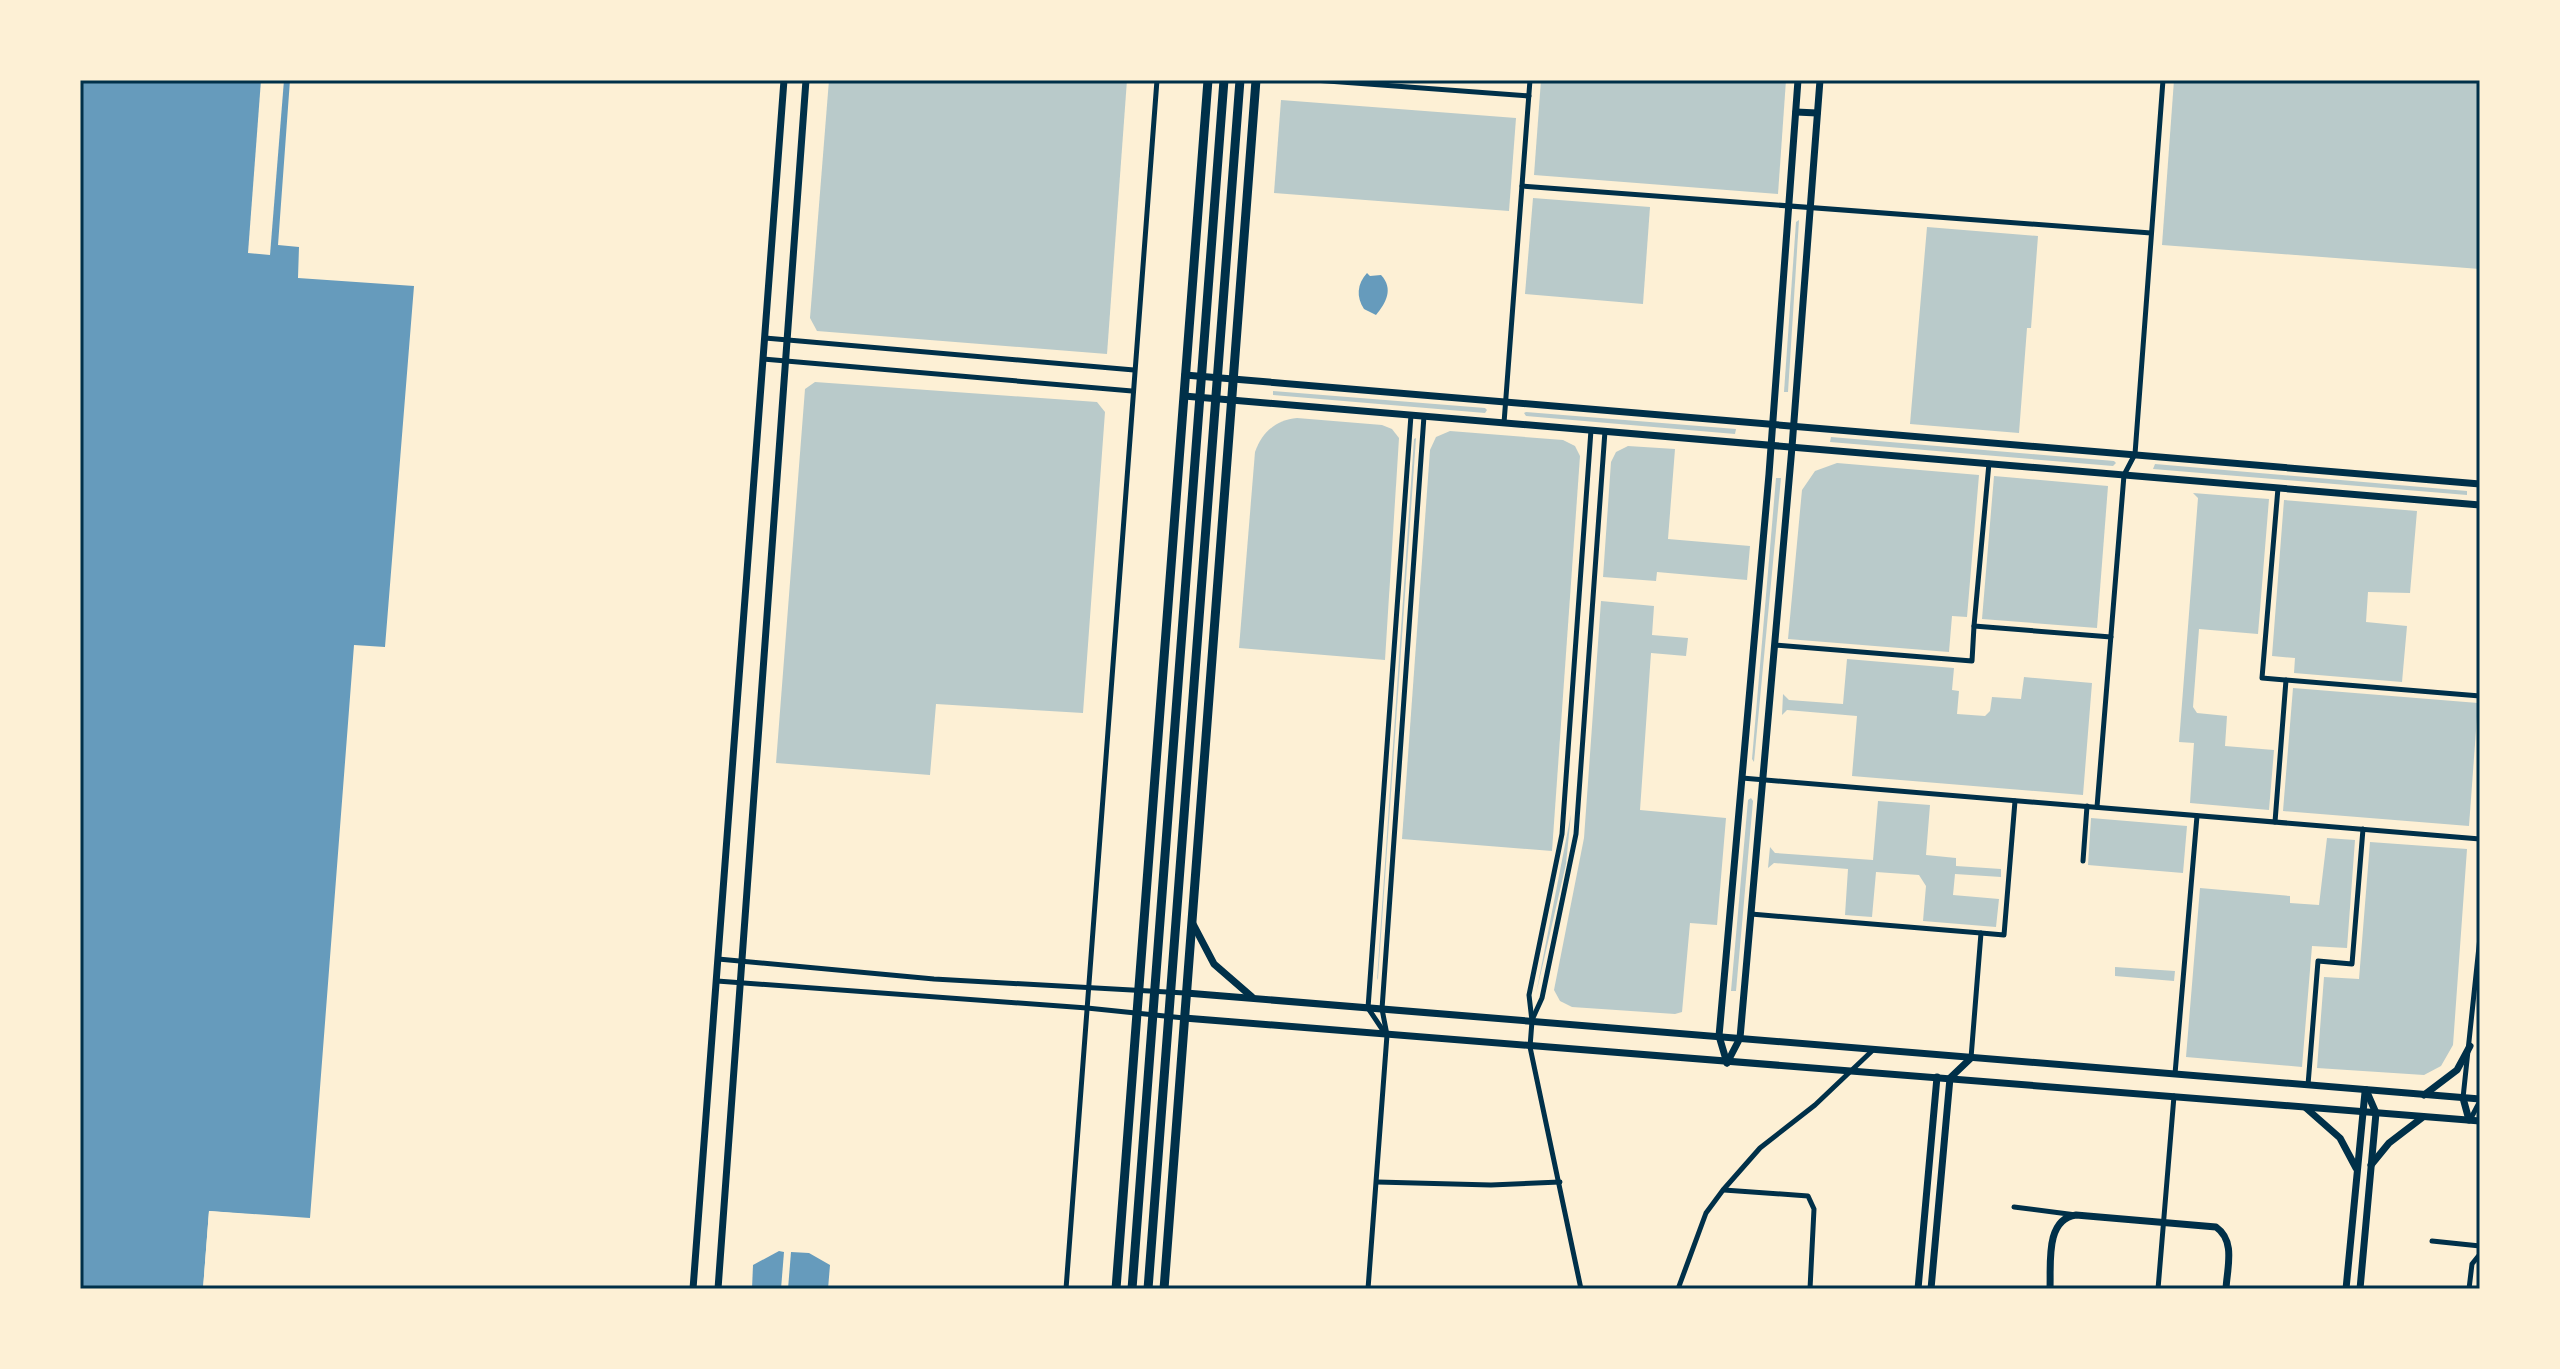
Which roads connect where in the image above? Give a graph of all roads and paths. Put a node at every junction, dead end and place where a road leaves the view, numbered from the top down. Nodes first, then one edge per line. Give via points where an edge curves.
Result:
1 (784, 80) edge
2 (806, 80) edge
3 (1157, 80) edge
4 (1208, 80) edge
5 (1224, 80) edge
6 (1240, 80) edge
7 (1256, 80) edge
8 (1314, 80) edge
9 (1530, 80) edge
10 (1798, 80) edge
11 (1820, 80) edge
12 (2163, 80) edge
13 (1529, 96) junction
14 (1796, 112) junction
15 (1817, 113) junction
16 (1522, 186) junction
17 (1789, 206) junction
18 (1810, 207) junction
19 (2152, 233) junction
20 (765, 338) junction
21 (786, 340) junction
22 (763, 359) junction
23 (783, 362) junction
24 (1134, 370) junction
25 (1185, 375) junction
26 (1201, 376) junction
27 (1217, 378) junction
28 (1233, 379) junction
29 (1132, 391) junction
30 (1184, 396) junction
31 (1200, 397) junction
32 (1215, 399) junction
33 (1231, 400) junction
34 (1506, 402) junction
35 (1411, 415) junction
36 (1424, 416) junction
37 (1504, 423) junction
38 (1773, 424) junction
39 (1794, 426) junction
40 (1591, 430) junction
41 (1605, 431) junction
42 (1771, 445) junction
43 (1792, 447) junction
44 (2135, 454) junction
45 (1989, 463) junction
46 (2124, 475) junction
47 (2480, 484) edge
48 (2278, 488) junction
49 (2480, 505) edge
50 (1974, 626) junction
51 (2111, 637) junction
52 (1775, 645) junction
53 (2286, 680) junction
54 (2480, 696) edge
55 (1742, 778) junction
56 (1763, 780) junction
57 (2015, 801) junction
58 (2087, 806) junction
59 (2097, 807) junction
60 (2197, 816) junction
61 (2275, 822) junction
62 (2363, 829) junction
63 (2480, 839) edge
64 (2083, 861) dead end
65 (1751, 914) junction
66 (1192, 921) junction
67 (1981, 933) junction
68 (2480, 937) edge
69 (718, 959) junction
70 (743, 961) junction
71 (717, 981) junction
72 (741, 982) junction
73 (2478, 984) edge
74 (1088, 989) junction
75 (1139, 990) junction
76 (1155, 991) junction
77 (1170, 992) junction
78 (1186, 993) junction
79 (1254, 998) junction
80 (1087, 1008) junction
81 (1368, 1008) junction
82 (1382, 1009) junction
83 (1137, 1015) junction
84 (1153, 1016) junction
85 (1168, 1017) junction
86 (1184, 1018) junction
87 (1532, 1021) junction
88 (1387, 1035) junction
89 (1719, 1036) junction
90 (1740, 1038) junction
91 (2470, 1046) junction
92 (1530, 1047) junction
93 (1873, 1050) junction
94 (1971, 1058) junction
95 (1727, 1063) junction
96 (1853, 1071) junction
97 (2175, 1074) junction
98 (1937, 1077) junction
99 (1950, 1078) junction
100 (2308, 1085) junction
101 (2366, 1090) junction
102 (2424, 1095) junction
103 (2174, 1096) junction
104 (2463, 1098) junction
105 (2480, 1100) edge
106 (2304, 1107) junction
107 (2361, 1112) junction
108 (2376, 1113) junction
109 (2423, 1117) junction
110 (2469, 1120) junction
111 (2480, 1121) edge
112 (2370, 1166) junction
113 (2357, 1169) junction
114 (1377, 1182) junction
115 (1560, 1182) junction
116 (1723, 1190) junction
117 (2014, 1207) dead end
118 (2076, 1215) junction
119 (2164, 1222) junction
120 (2432, 1241) dead end
121 (2480, 1246) edge
122 (2480, 1254) edge
123 (693, 1289) edge
124 (718, 1289) edge
125 (1066, 1289) edge
126 (1116, 1289) edge
127 (1132, 1289) edge
128 (1148, 1289) edge
129 (1164, 1289) edge
130 (1368, 1289) edge
131 (1581, 1289) edge
132 (1678, 1289) edge
133 (1810, 1289) edge
134 (1918, 1289) edge
135 (1931, 1289) edge
136 (2050, 1289) edge
137 (2158, 1289) edge
138 (2226, 1289) edge
139 (2346, 1289) edge
140 (2360, 1289) edge
141 (2469, 1289) edge

1 - 20 street
2 - 21 street
3 - 24 street
4 - 25 main road
5 - 26 main road
6 - 27 main road
7 - 28 main road
8 - 13 street
9 - 13 street
10 - 14 street
11 - 15 street
12 - 19 street
13 - 16 street
14 - 15 street
14 - 17 street
15 - 18 street
16 - 17 street
16 - 34 street
17 - 18 street
17 - 38 street
18 - 19 street
18 - 39 street
19 - 44 street
20 - 21 street
20 - 22 street
21 - 23 street
21 - 24 street
22 - 23 street
22 - 69 street
23 - 29 street
23 - 70 street
24 - 29 street
25 - 26 street
25 - 30 main road
26 - 27 street
26 - 31 main road
27 - 28 street
27 - 32 main road
28 - 33 main road
28 - 34 street
29 - 74 street
30 - 31 street
30 - 75 main road
31 - 32 street
31 - 76 main road
32 - 33 street
32 - 77 main road
33 - 35 street
33 - 66 main road
34 - 37 street
34 - 38 street
35 - 36 street
35 - 81 street
36 - 37 street
36 - 82 street
37 - 40 street
38 - 39 street
38 - 42 street
39 - 43 street
39 - 44 street
40 - 41 street
40 - 87 street via 1563,830 1529,995
41 - 42 street
41 - 87 street via 1575,842 1542,998
42 - 43 street
42 - 55 street
43 - 45 street
43 - 52 street
44 - 46 street
44 - 47 street
45 - 46 street
45 - 50 street
46 - 48 street
46 - 51 street
48 - 49 street
48 - 53 street via 2262,678
50 - 51 street
50 - 52 street via 1972,661
51 - 59 street
52 - 56 street
53 - 54 street
53 - 61 street
55 - 56 street
55 - 89 street
56 - 57 street
56 - 65 street
57 - 58 street
57 - 67 street via 2004,935
58 - 59 street
58 - 64 street
59 - 60 street
60 - 61 street
60 - 97 street
61 - 62 street
62 - 63 street
62 - 100 street via 2352,964 2318,961
65 - 67 street
65 - 90 street
66 - 78 main road
66 - 79 street via 1214,965
67 - 94 street
68 - 73 street
69 - 70 street
69 - 71 street
70 - 72 street
70 - 74 street
71 - 72 street
71 - 123 street
72 - 80 street
72 - 124 street
73 - 91 street
74 - 75 street
74 - 80 street
75 - 76 street
75 - 83 main road
76 - 77 street
76 - 84 main road
77 - 78 street
77 - 85 main road
78 - 79 street
78 - 86 main road
79 - 81 street
80 - 83 street
80 - 125 street
81 - 82 street
81 - 88 street
82 - 87 street
82 - 88 street
83 - 84 street
83 - 126 main road
84 - 85 street
84 - 127 main road
85 - 86 street
85 - 128 main road
86 - 88 street
86 - 129 main road
87 - 89 street
87 - 92 street
88 - 92 street
88 - 114 street
89 - 90 street
89 - 95 street
90 - 93 street
90 - 95 street
91 - 102 street via 2457,1070
91 - 104 street
92 - 95 street
92 - 115 street
93 - 94 street
93 - 96 street
94 - 97 street
94 - 98 street
94 - 99 street
95 - 96 street
96 - 98 street
96 - 116 street via 1760,1148
97 - 100 street
98 - 99 street
98 - 134 street
99 - 103 street
99 - 135 street
100 - 101 street
101 - 102 street
101 - 107 street
101 - 108 street
102 - 104 street
103 - 106 street
103 - 119 street
104 - 105 street
104 - 110 street
105 - 110 street
106 - 107 street
106 - 113 street via 2340,1138
107 - 108 street
107 - 113 street
108 - 109 street
108 - 112 street
109 - 110 street
109 - 112 street
110 - 111 street
112 - 140 street
113 - 139 street
114 - 115 street
114 - 130 street
115 - 131 street
116 - 132 street via 1706,1213
116 - 133 street via 1808,1196 1814,1209
117 - 118 street
118 - 119 street
118 - 136 street via 2062,1219 2055,1229
119 - 137 street
119 - 138 street via 2210,1225 2223,1232 2229,1243
120 - 121 street
122 - 141 street via 2472,1264

